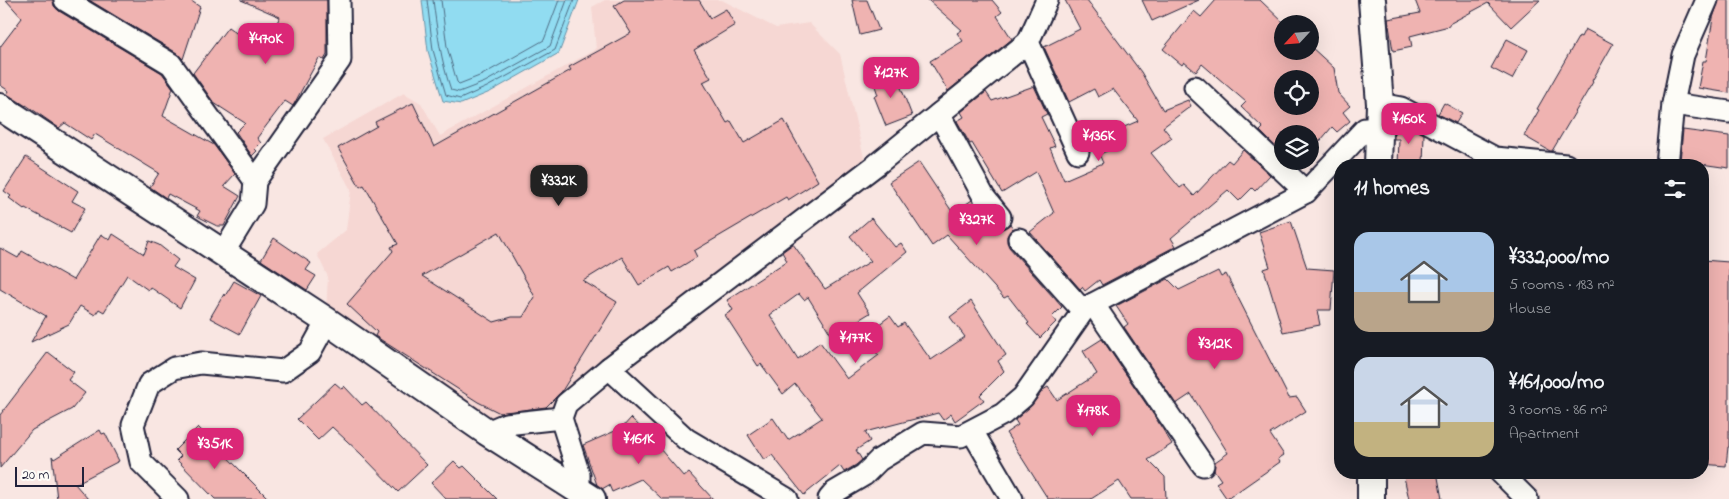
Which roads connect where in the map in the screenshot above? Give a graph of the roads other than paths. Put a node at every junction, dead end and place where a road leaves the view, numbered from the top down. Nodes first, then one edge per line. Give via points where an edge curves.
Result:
1 (65, 0) edge
2 (339, 0) edge
3 (1047, 0) edge
4 (1372, 0) edge
5 (1708, 0) edge
6 (1028, 42) junction
7 (1195, 87) dead end
8 (1380, 104) junction
9 (1674, 104) junction
10 (0, 108) edge
11 (1729, 112) edge
12 (940, 114) junction
13 (1379, 129) junction
14 (1078, 152) dead end
15 (1337, 159) edge
16 (1378, 159) edge
17 (1491, 159) edge
18 (1668, 159) edge
19 (1334, 162) edge
20 (255, 181) junction
21 (1306, 192) junction
22 (1000, 217) dead end
23 (1019, 239) dead end
24 (223, 253) junction
25 (1088, 308) junction
26 (327, 321) junction
27 (609, 368) junction
28 (561, 418) junction
29 (972, 431) junction
30 (487, 432) junction
31 (1203, 465) dead end
32 (1371, 479) edge
33 (1507, 479) edge
34 (585, 495) edge
35 (178, 499) edge
36 (787, 499) edge
37 (829, 499) edge
38 (1012, 499) edge
39 (1371, 499) edge
40 (1527, 499) edge

1 - 20 street via 171,64
2 - 20 street via 340,60
3 - 6 street
4 - 8 street
5 - 9 street via 1683,55
6 - 12 street
6 - 14 street
7 - 21 street
8 - 13 street
8 - 17 street via 1401,108
9 - 11 street
9 - 18 street
10 - 24 street
12 - 22 street via 984,197
12 - 27 street
13 - 15 street via 1365,129
13 - 16 street
19 - 21 street
20 - 24 street via 253,204
21 - 25 street
23 - 25 street
24 - 26 street
25 - 29 street via 1023,397 1003,414
25 - 31 street
26 - 30 street
26 - 35 street via 310,352 283,371 201,363 174,368 149,384 133,425 141,462
27 - 28 street via 566,404
27 - 36 street via 686,439
28 - 30 street via 506,424
28 - 34 street
29 - 37 street via 961,436 923,433 879,460 864,475 834,492
29 - 38 street
30 - 34 street
32 - 39 street
33 - 40 street

